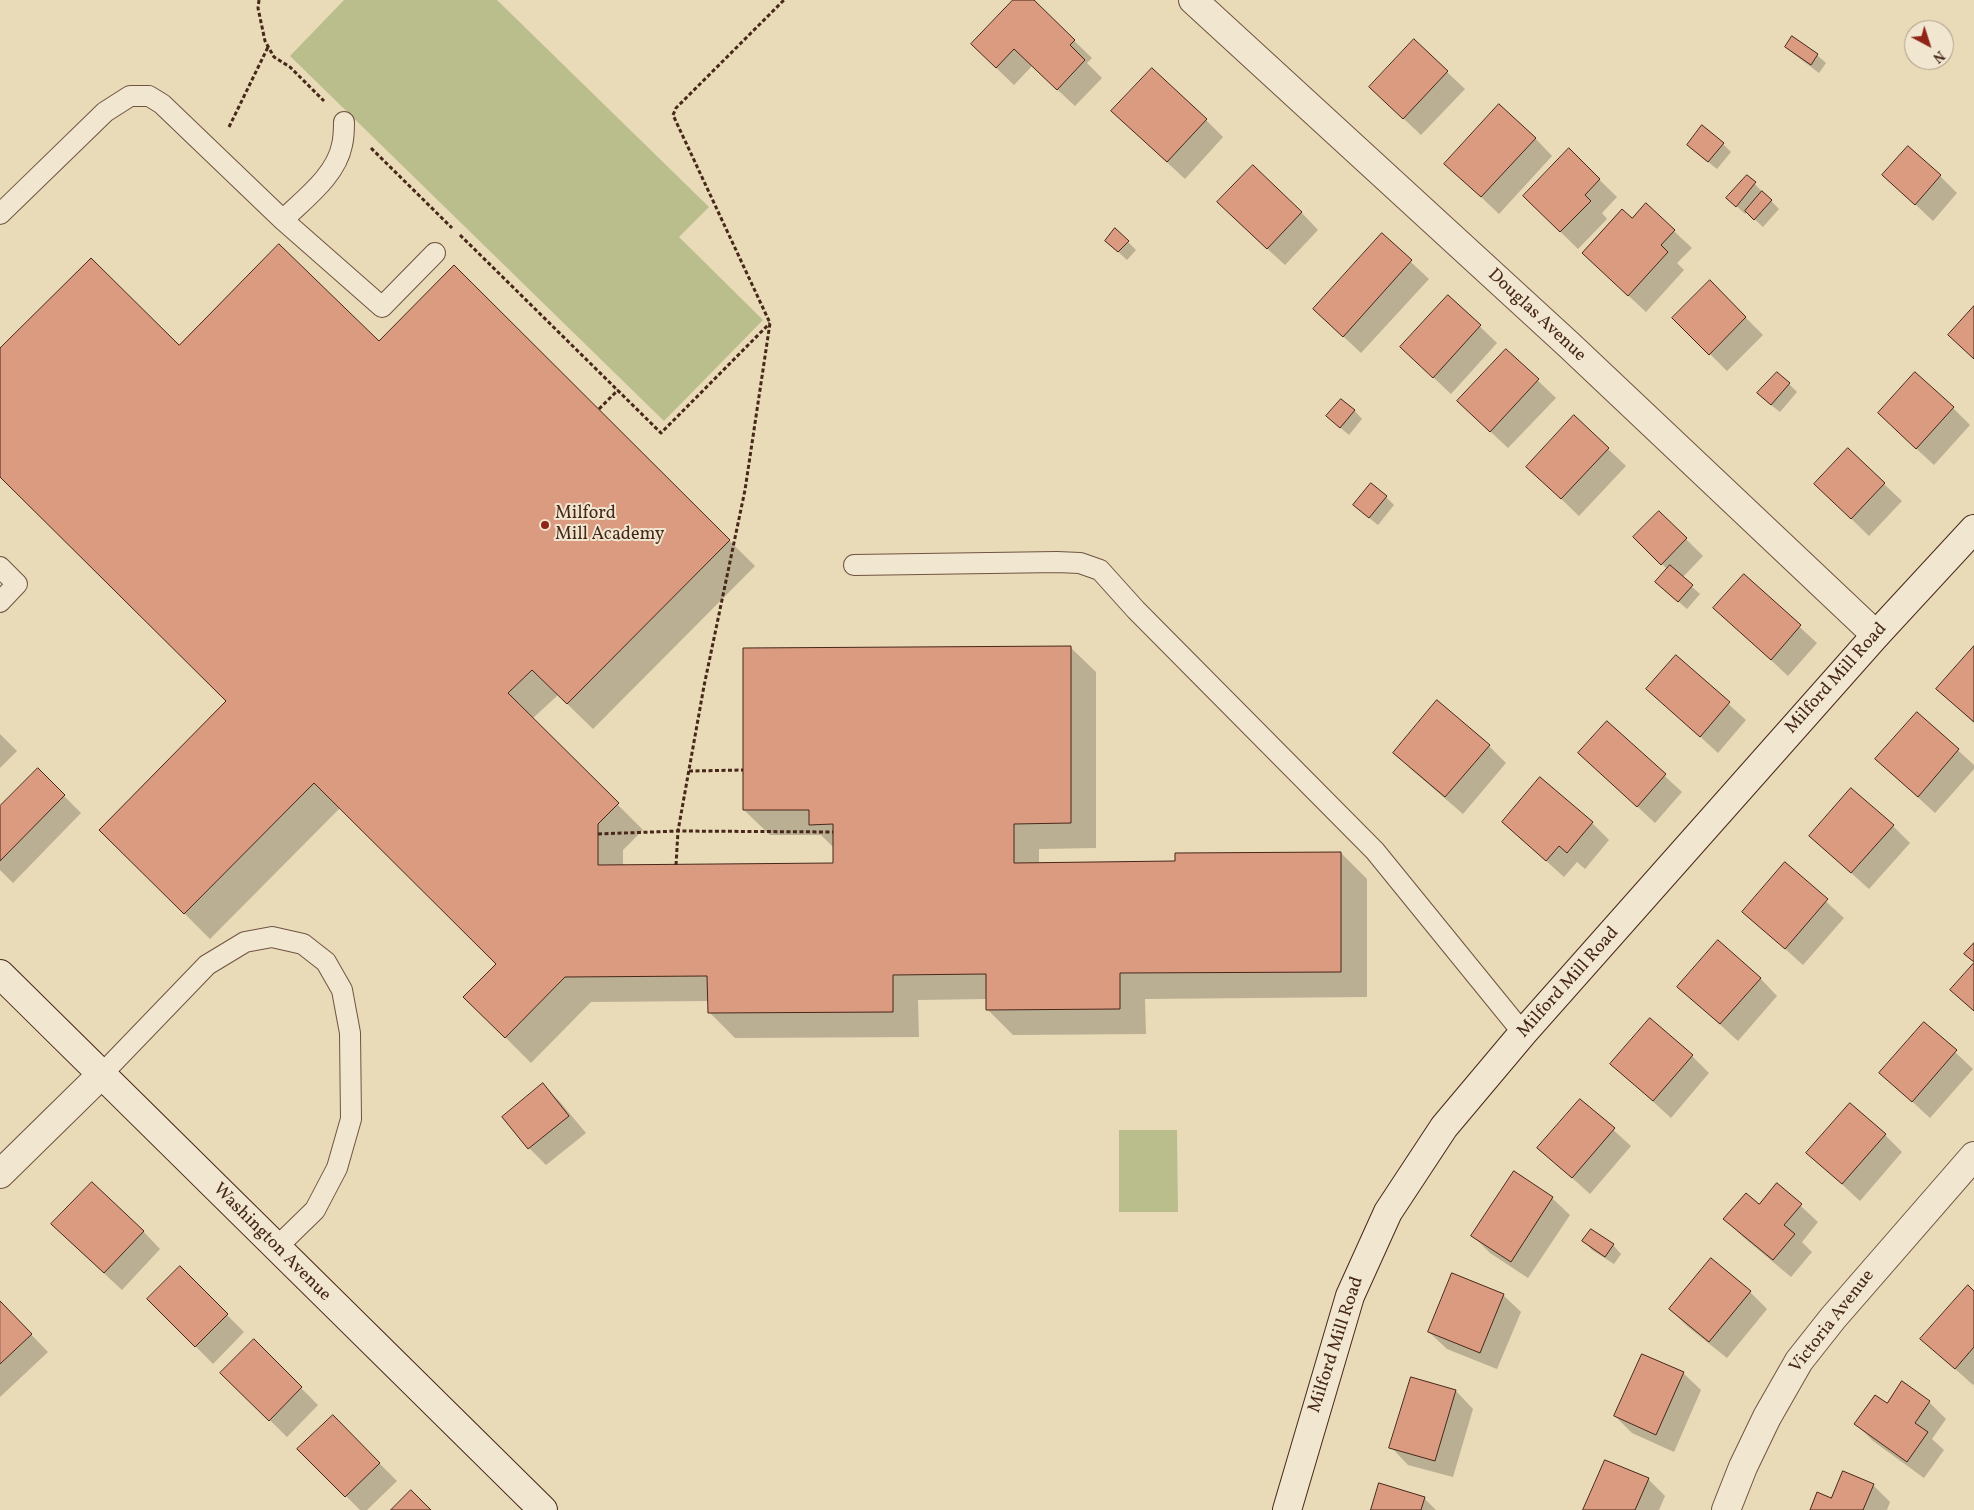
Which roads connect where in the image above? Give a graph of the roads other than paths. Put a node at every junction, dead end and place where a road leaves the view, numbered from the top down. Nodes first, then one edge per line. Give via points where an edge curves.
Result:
1 (1193, 0) edge
2 (344, 122) road end
3 (0, 214) edge
4 (283, 220) junction
5 (434, 253) dead end
6 (1974, 529) edge
7 (854, 566) dead end
8 (0, 567) edge
9 (0, 602) edge
10 (1876, 635) junction
11 (0, 974) edge
12 (1523, 1034) junction
13 (102, 1074) junction
14 (1974, 1156) edge
15 (0, 1174) edge
16 (276, 1248) junction
17 (543, 1510) edge
18 (1286, 1510) edge
19 (1726, 1510) edge

1 - 10 main road, Douglas Avenue
2 - 4 lane via 342,146 334,164 322,181
3 - 4 lane via 105,112 130,96 149,96 162,104
4 - 5 lane via 382,307
6 - 10 main road, Milford Mill Road
7 - 12 lane via 1057,562 1080,563 1100,570 1375,851
8 - 9 lane via 17,584
10 - 12 main road, Milford Mill Road
11 - 13 main road, Washington Avenue
12 - 18 main road, Milford Mill Road via 1444,1127 1388,1212 1350,1296
13 - 15 main road
13 - 16 main road, Washington Avenue
13 - 16 lane via 207,965 244,942 272,937 303,944 326,962 342,990 350,1033 351,1119 337,1168 315,1210
14 - 19 main road, Victoria Avenue via 1799,1361 1767,1417
16 - 17 main road, Washington Avenue

